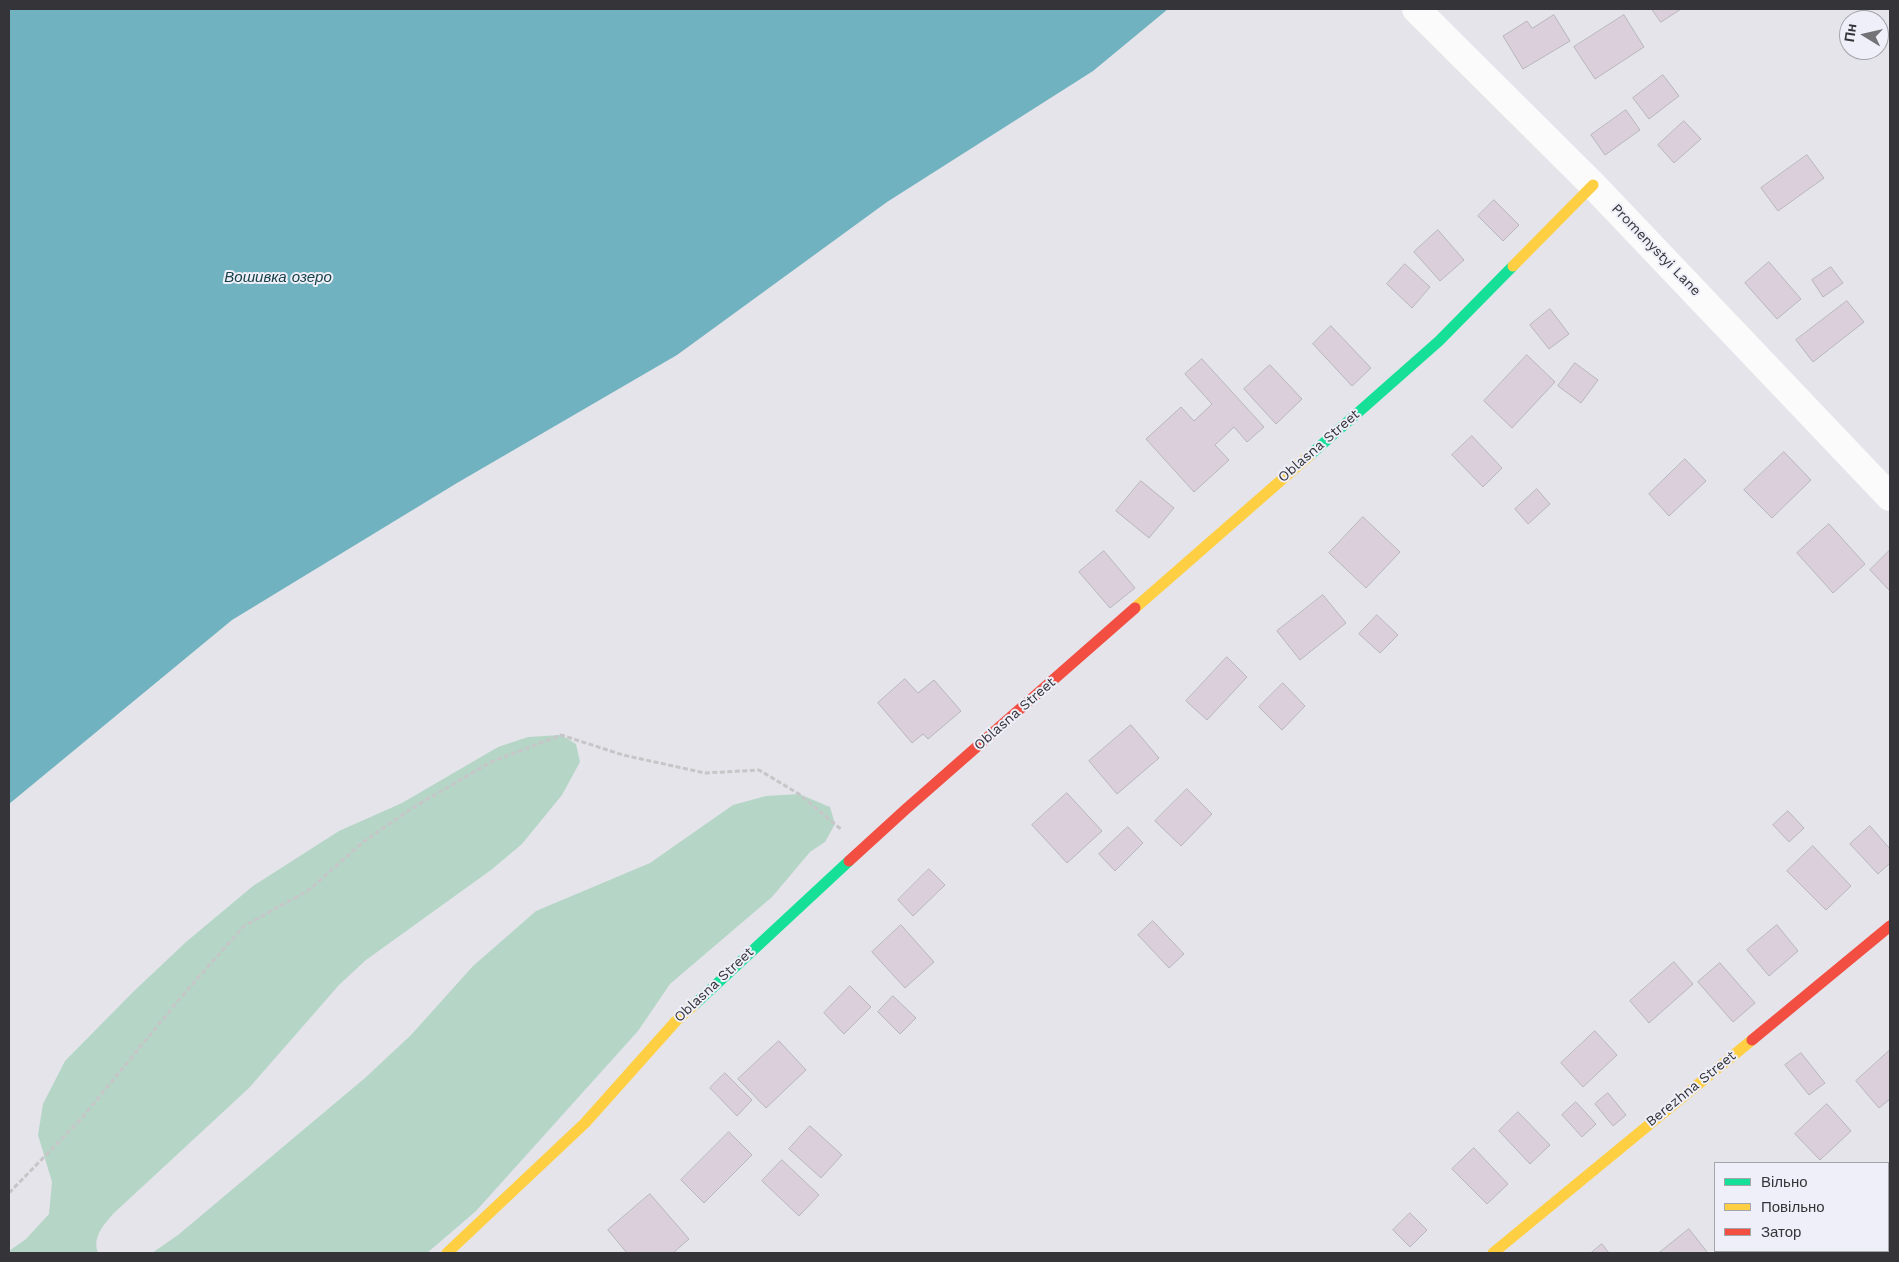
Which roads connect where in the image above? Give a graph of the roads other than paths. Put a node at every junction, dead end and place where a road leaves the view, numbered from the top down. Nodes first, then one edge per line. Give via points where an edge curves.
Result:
1 (1416, 9) edge
2 (1593, 185) junction
3 (1890, 497) edge
4 (1890, 926) edge
5 (447, 1253) edge
6 (1493, 1253) edge

1 - 2 street, Promenystyi Lane
2 - 3 street, Promenystyi Lane
2 - 5 street, Oblasna Street via 1439,341 864,848 676,1021 585,1123
4 - 6 street, Berezhna Street

